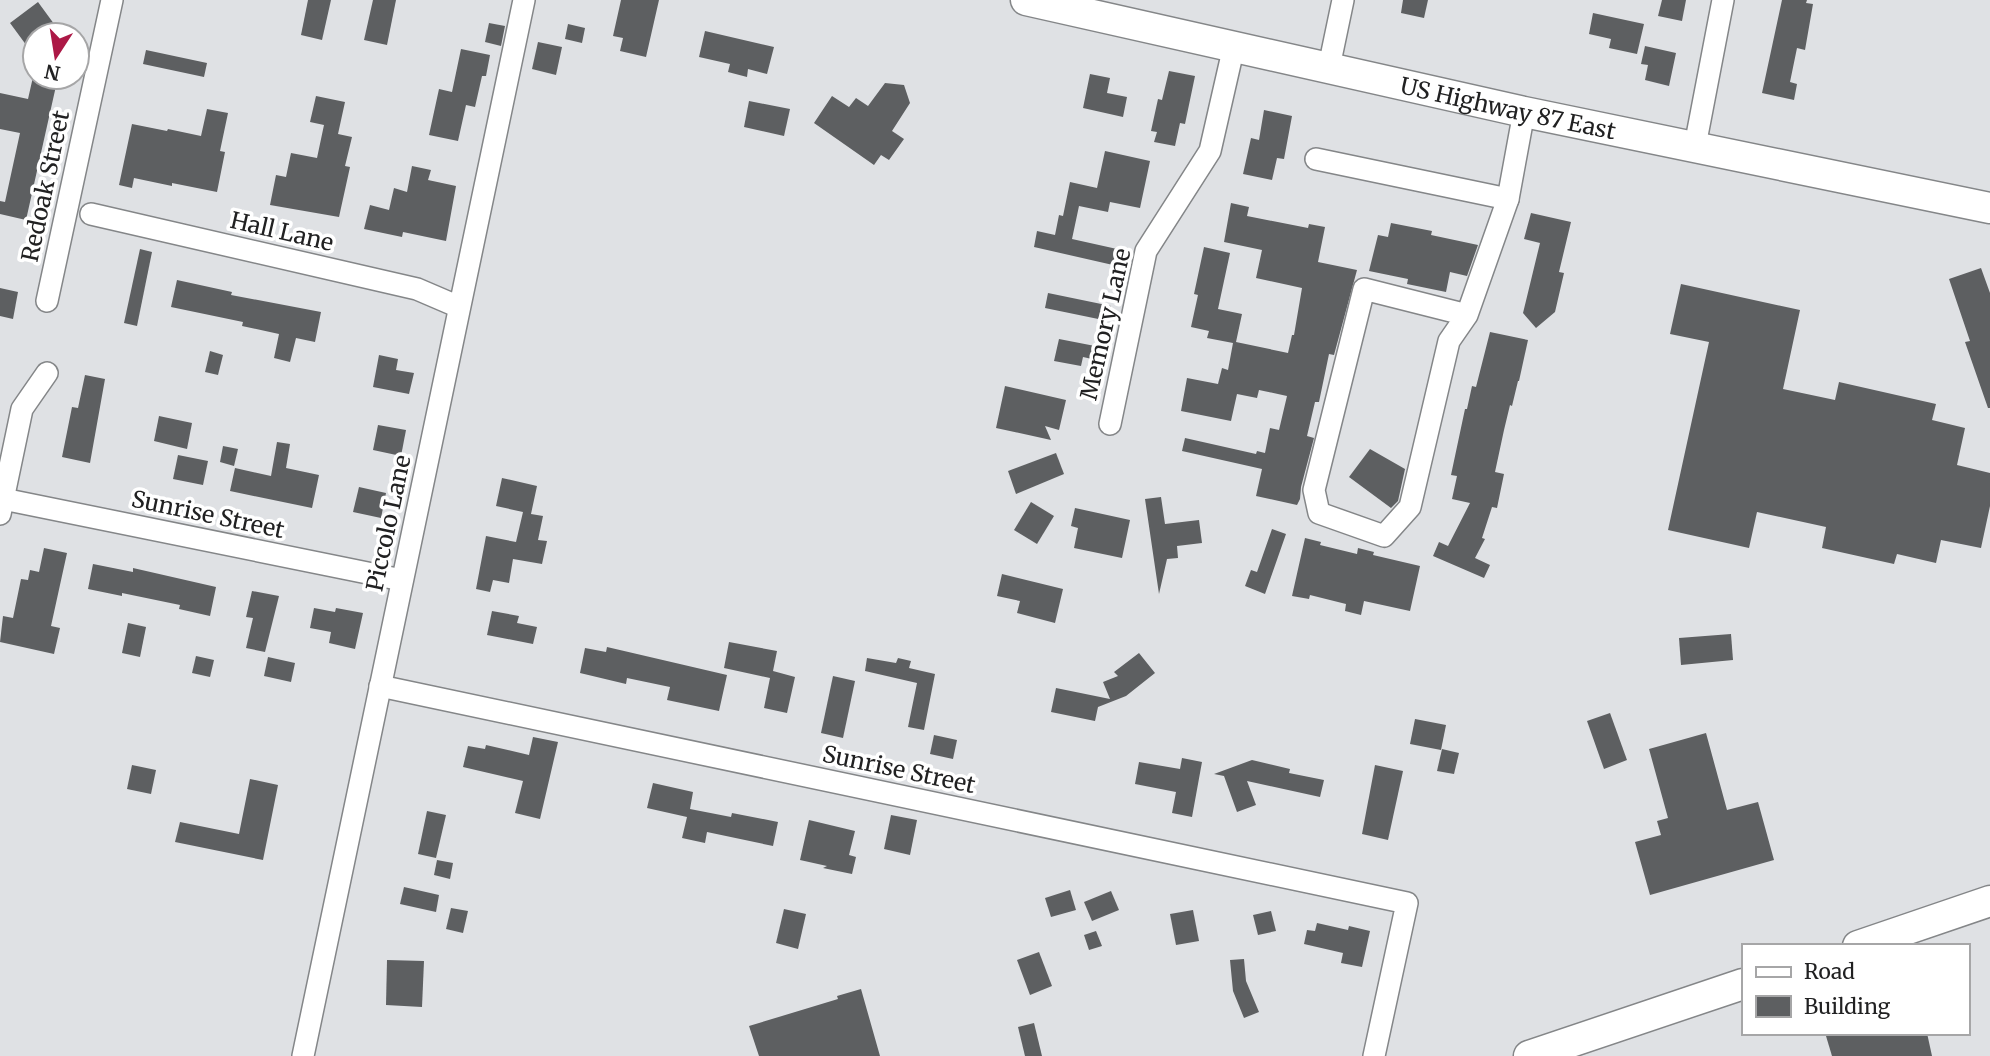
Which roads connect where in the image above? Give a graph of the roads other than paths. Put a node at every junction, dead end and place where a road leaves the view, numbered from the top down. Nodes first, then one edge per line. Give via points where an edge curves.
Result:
1 (112, 0) edge
2 (524, 0) edge
3 (1026, 0) edge
4 (1343, 0) edge
5 (1723, 0) edge
6 (1234, 46) junction
7 (1329, 67) junction
8 (1524, 112) junction
9 (1695, 146) junction
10 (1316, 159) dead end
11 (1508, 199) junction
12 (1990, 208) edge
13 (91, 214) dead end
14 (47, 301) dead end
15 (459, 307) junction
16 (1467, 315) junction
17 (47, 373) dead end
18 (1110, 424) dead end
19 (2, 506) edge
20 (402, 580) junction
21 (380, 686) junction
22 (1990, 901) edge
23 (1864, 944) edge
24 (1742, 984) edge
25 (303, 1056) edge
26 (1374, 1056) edge
27 (1529, 1056) edge

1 - 14 street, Redoak Street
2 - 15 street, Piccolo Lane
3 - 6 street, US Highway 87 East
4 - 7 street
5 - 9 street
6 - 7 street, US Highway 87 East
6 - 18 street, Memory Lane via 1210,151 1146,251
7 - 8 street, US Highway 87 East
8 - 9 street, US Highway 87 East
8 - 11 street
9 - 12 street, US Highway 87 East
10 - 11 street
11 - 16 street
13 - 15 street, Hall Lane via 417,289
15 - 20 street, Piccolo Lane
16 - 16 street via 1449,341 1410,507 1384,536 1319,513 1314,490 1364,289
17 - 19 street via 22,408
19 - 20 street, Sunrise Street
20 - 21 street, Piccolo Lane
21 - 25 street, Piccolo Lane
21 - 26 street, Sunrise Street via 1407,903
22 - 23 street
24 - 27 street

